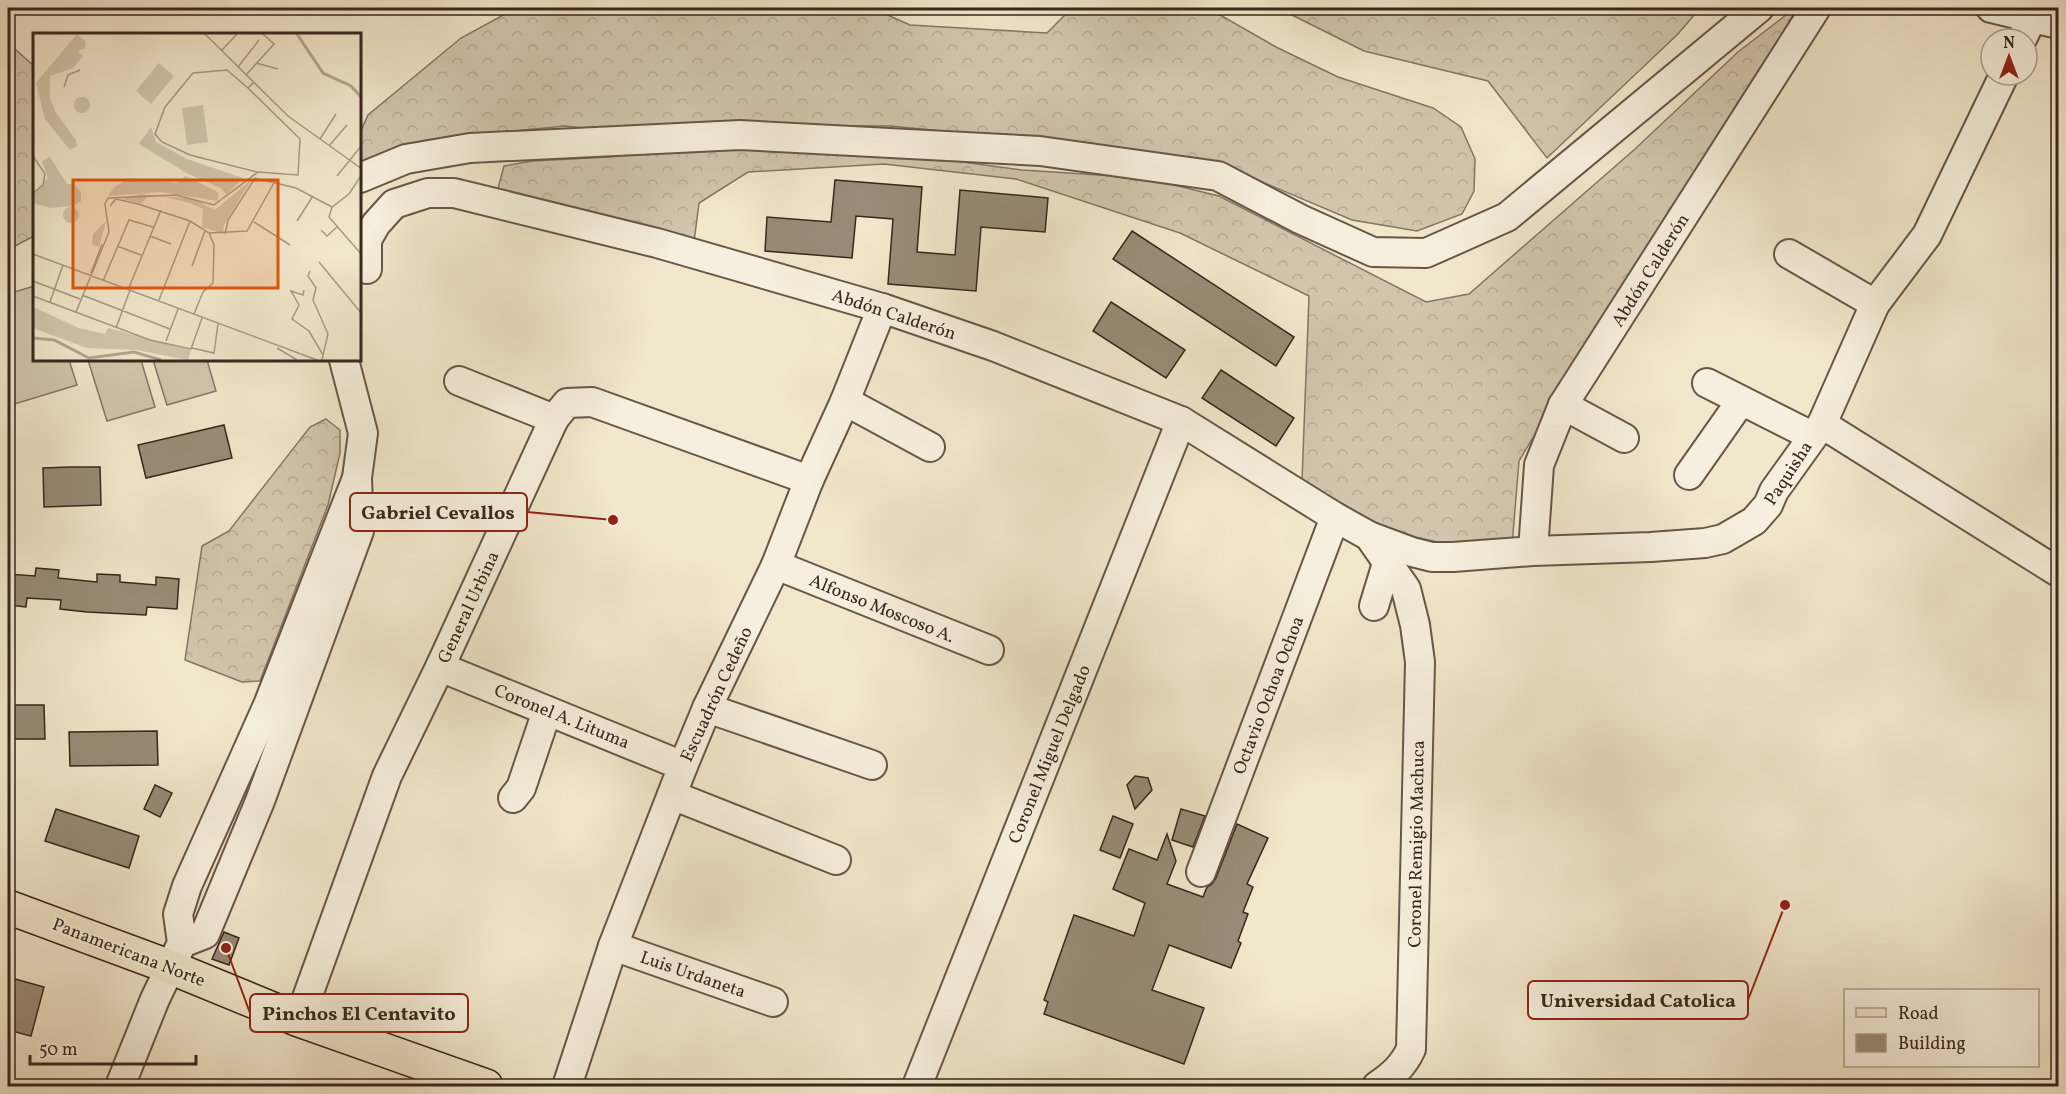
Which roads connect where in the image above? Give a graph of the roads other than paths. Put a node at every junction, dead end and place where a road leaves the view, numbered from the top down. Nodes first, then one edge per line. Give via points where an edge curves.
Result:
1 (1759, 8) edge
2 (1816, 8) edge
3 (1991, 8) edge
4 (2038, 26) edge
5 (1998, 87) edge
6 (362, 177) edge
7 (1789, 254) dead end
8 (367, 269) dead end
9 (1875, 304) junction
10 (882, 308) junction
11 (345, 362) edge
12 (459, 381) dead end
13 (1707, 383) dead end
14 (845, 401) junction
15 (1742, 401) junction
16 (1563, 405) junction
17 (554, 419) junction
18 (1182, 421) junction
19 (1817, 430) junction
20 (1624, 438) dead end
21 (930, 447) dead end
22 (1689, 475) dead end
23 (809, 480) junction
24 (1335, 517) junction
25 (1368, 536) junction
26 (1533, 551) junction
27 (1388, 560) junction
28 (776, 566) junction
29 (2058, 572) edge
30 (1407, 589) joint
31 (1374, 606) dead end
32 (988, 650) dead end
33 (440, 667) junction
34 (708, 708) junction
35 (547, 711) junction
36 (872, 765) dead end
37 (683, 766) junction
38 (672, 795) junction
39 (513, 798) dead end
40 (836, 860) dead end
41 (1201, 872) dead end
42 (8, 907) edge
43 (613, 945) junction
44 (176, 955) junction
45 (773, 1002) dead end
46 (299, 1020) junction
47 (120, 1086) edge
48 (486, 1086) edge
49 (567, 1086) edge
50 (917, 1086) edge
51 (1377, 1086) edge

1 - 6 street via 1507,217 1426,253 1373,252 1218,176 1040,151 740,135 470,148 406,159
2 - 16 street, Abdón Calderón
3 - 4 street
5 - 9 street, Paquisha via 1927,235
7 - 9 street
8 - 10 street, Abdón Calderón via 367,240 394,204 428,193 454,194 657,243
9 - 19 street, Paquisha
10 - 14 street, Escuadrón Cedeño
10 - 18 street, Abdón Calderón via 993,346
11 - 44 street via 363,433 357,478 268,705 187,886 178,914
12 - 17 street
13 - 15 street
14 - 21 street
14 - 23 street, Escuadrón Cedeño
15 - 19 street
15 - 22 street
16 - 20 street
16 - 26 street, Abdón Calderón via 1539,465
17 - 23 street, General Urbina via 567,403 592,402
17 - 33 street, General Urbina
18 - 24 street, Abdón Calderón
18 - 50 street, Coronel Miguel Delgado
19 - 26 street, Paquisha via 1768,505 1754,521 1723,539 1651,547
19 - 29 street
23 - 28 street, Escuadrón Cedeño
24 - 25 street, Abdón Calderón
24 - 41 street, Octavio Ochoa Ochoa
25 - 26 street, Paquisha via 1432,557
25 - 27 street, Abdón Calderón
27 - 30 street, Abdón Calderón
27 - 31 street
28 - 32 street, Alfonso Moscoso A.
28 - 34 street, Escuadrón Cedeño
30 - 51 street, Coronel Remigio Machuca via 1420,662 1411,1049 1396,1072
33 - 35 street, Coronel A. Lituma
33 - 46 street, General Urbina via 387,776
34 - 36 street
34 - 37 street, Escuadrón Cedeño
35 - 37 street, Coronel A. Lituma
35 - 39 street via 521,788
37 - 38 street, Escuadrón Cedeño
38 - 40 street
38 - 43 street, Escuadrón Cedeño
42 - 44 main road, Panamericana Norte
43 - 45 street, Luis Urdaneta
43 - 49 street, Escuadrón Cedeño
44 - 46 main road, Panamericana Norte
44 - 47 street
46 - 48 main road, Panamericana Norte

